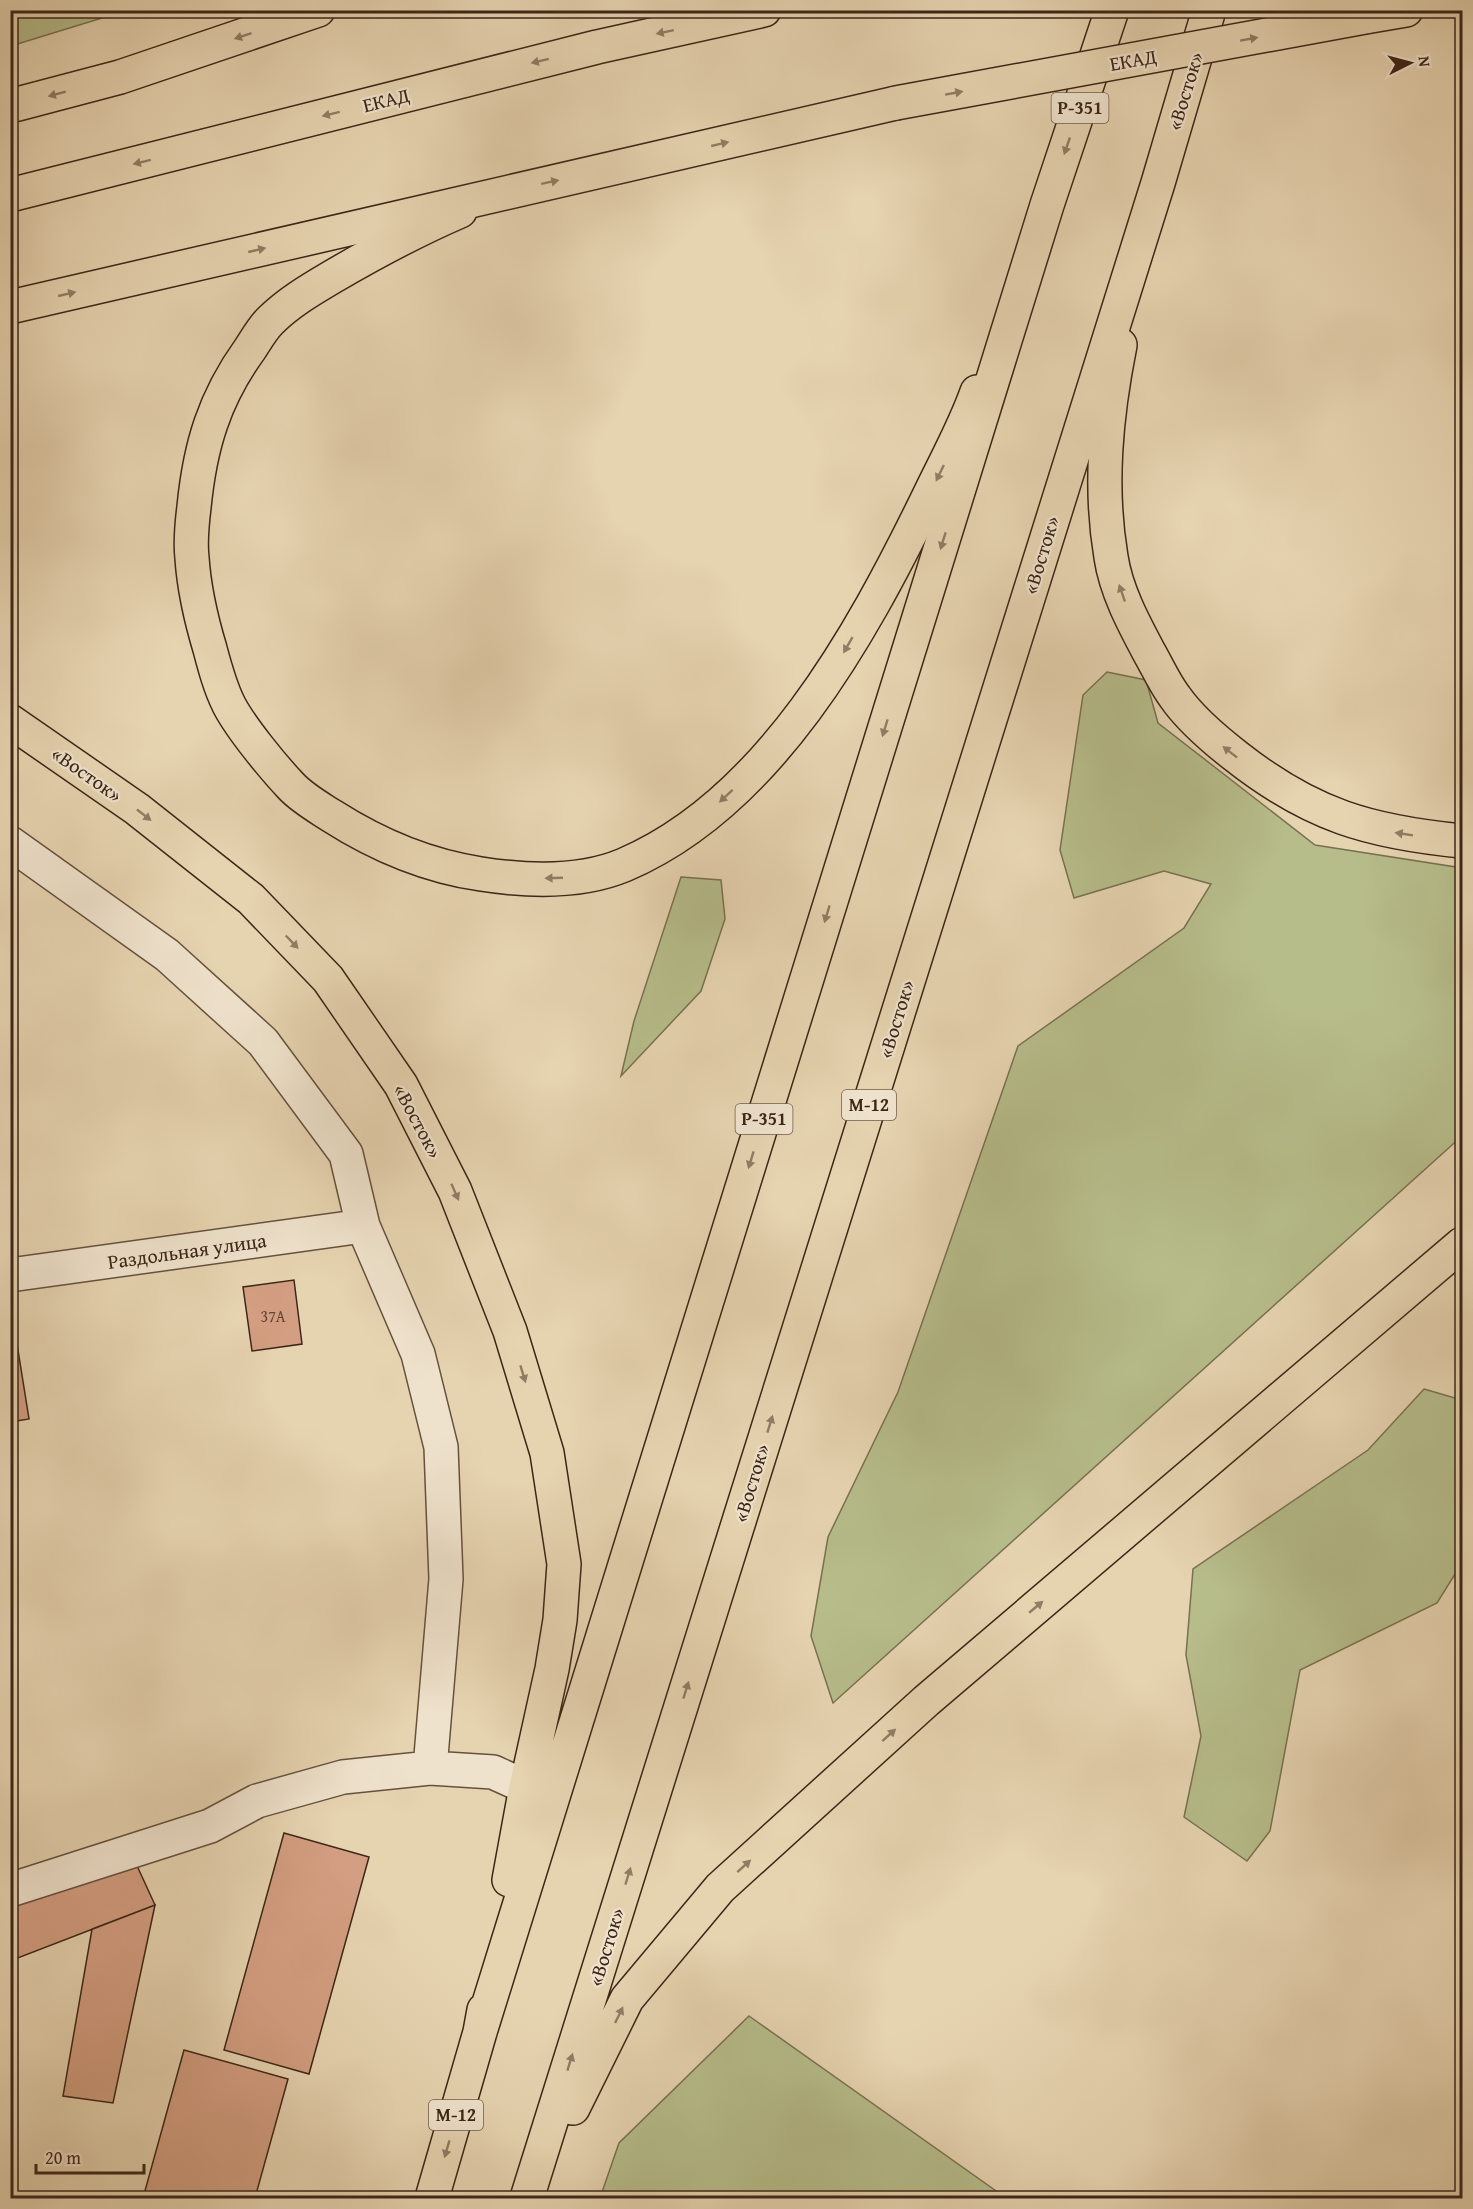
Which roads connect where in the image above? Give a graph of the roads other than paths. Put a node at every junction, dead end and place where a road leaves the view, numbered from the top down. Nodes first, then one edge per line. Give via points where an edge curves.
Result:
1 (318, 10) edge
2 (764, 10) edge
3 (1112, 10) edge
4 (1209, 10) edge
5 (1406, 10) edge
6 (10, 106) edge
7 (1158, 183) junction
8 (506, 192) junction
9 (10, 195) edge
10 (1047, 205) junction
11 (10, 307) edge
12 (10, 721) edge
13 (1462, 841) edge
14 (10, 843) edge
15 (363, 1226) junction
16 (1462, 1244) edge
17 (10, 1275) edge
18 (430, 1768) junction
19 (526, 1787) junction
20 (10, 1890) edge
21 (480, 2032) junction
22 (432, 2199) edge
23 (528, 2199) edge

1 -> 6 main road via 120,77
2 -> 9 main road, ЕКАД via 597,46
3 -> 10 main road, Р-351
4 - 7 main road, «Восток» / М-12
8 -> 5 main road, ЕКАД, bridge via 896,103
13 -> 7 main road via 1383,831 1345,820 1301,801 1261,776 1215,741 1175,698 1136,627 1111,559 1105,445 1111,388
23 -> 7 main road, «Восток» / М-12
10 -> 8 main road via 975,400 904,547 839,661 791,728 708,814 667,842 622,866 581,877 538,878 448,869 405,855 363,836 294,789 231,708 202,621 191,556 200,456 209,425 226,386 268,323 294,299 373,253
11 -> 8 main road
10 -> 21 main road, Р-351
12 -> 19 main road, «Восток» via 137,809 250,899 328,979 401,1085 455,1191 510,1331 547,1453 564,1564 561,1620
14 - 15 street via 167,955 262,1042 346,1154
15 - 17 street, Раздольная улица
15 - 18 street via 418,1353 441,1447 446,1579
23 -> 16 main road via 627,1999 720,1888 926,1701
18 - 19 street via 493,1772
18 - 20 street via 344,1777 257,1801 210,1826
19 - 21 main road, «Восток»
21 -> 22 main road, «Восток» / М-12

